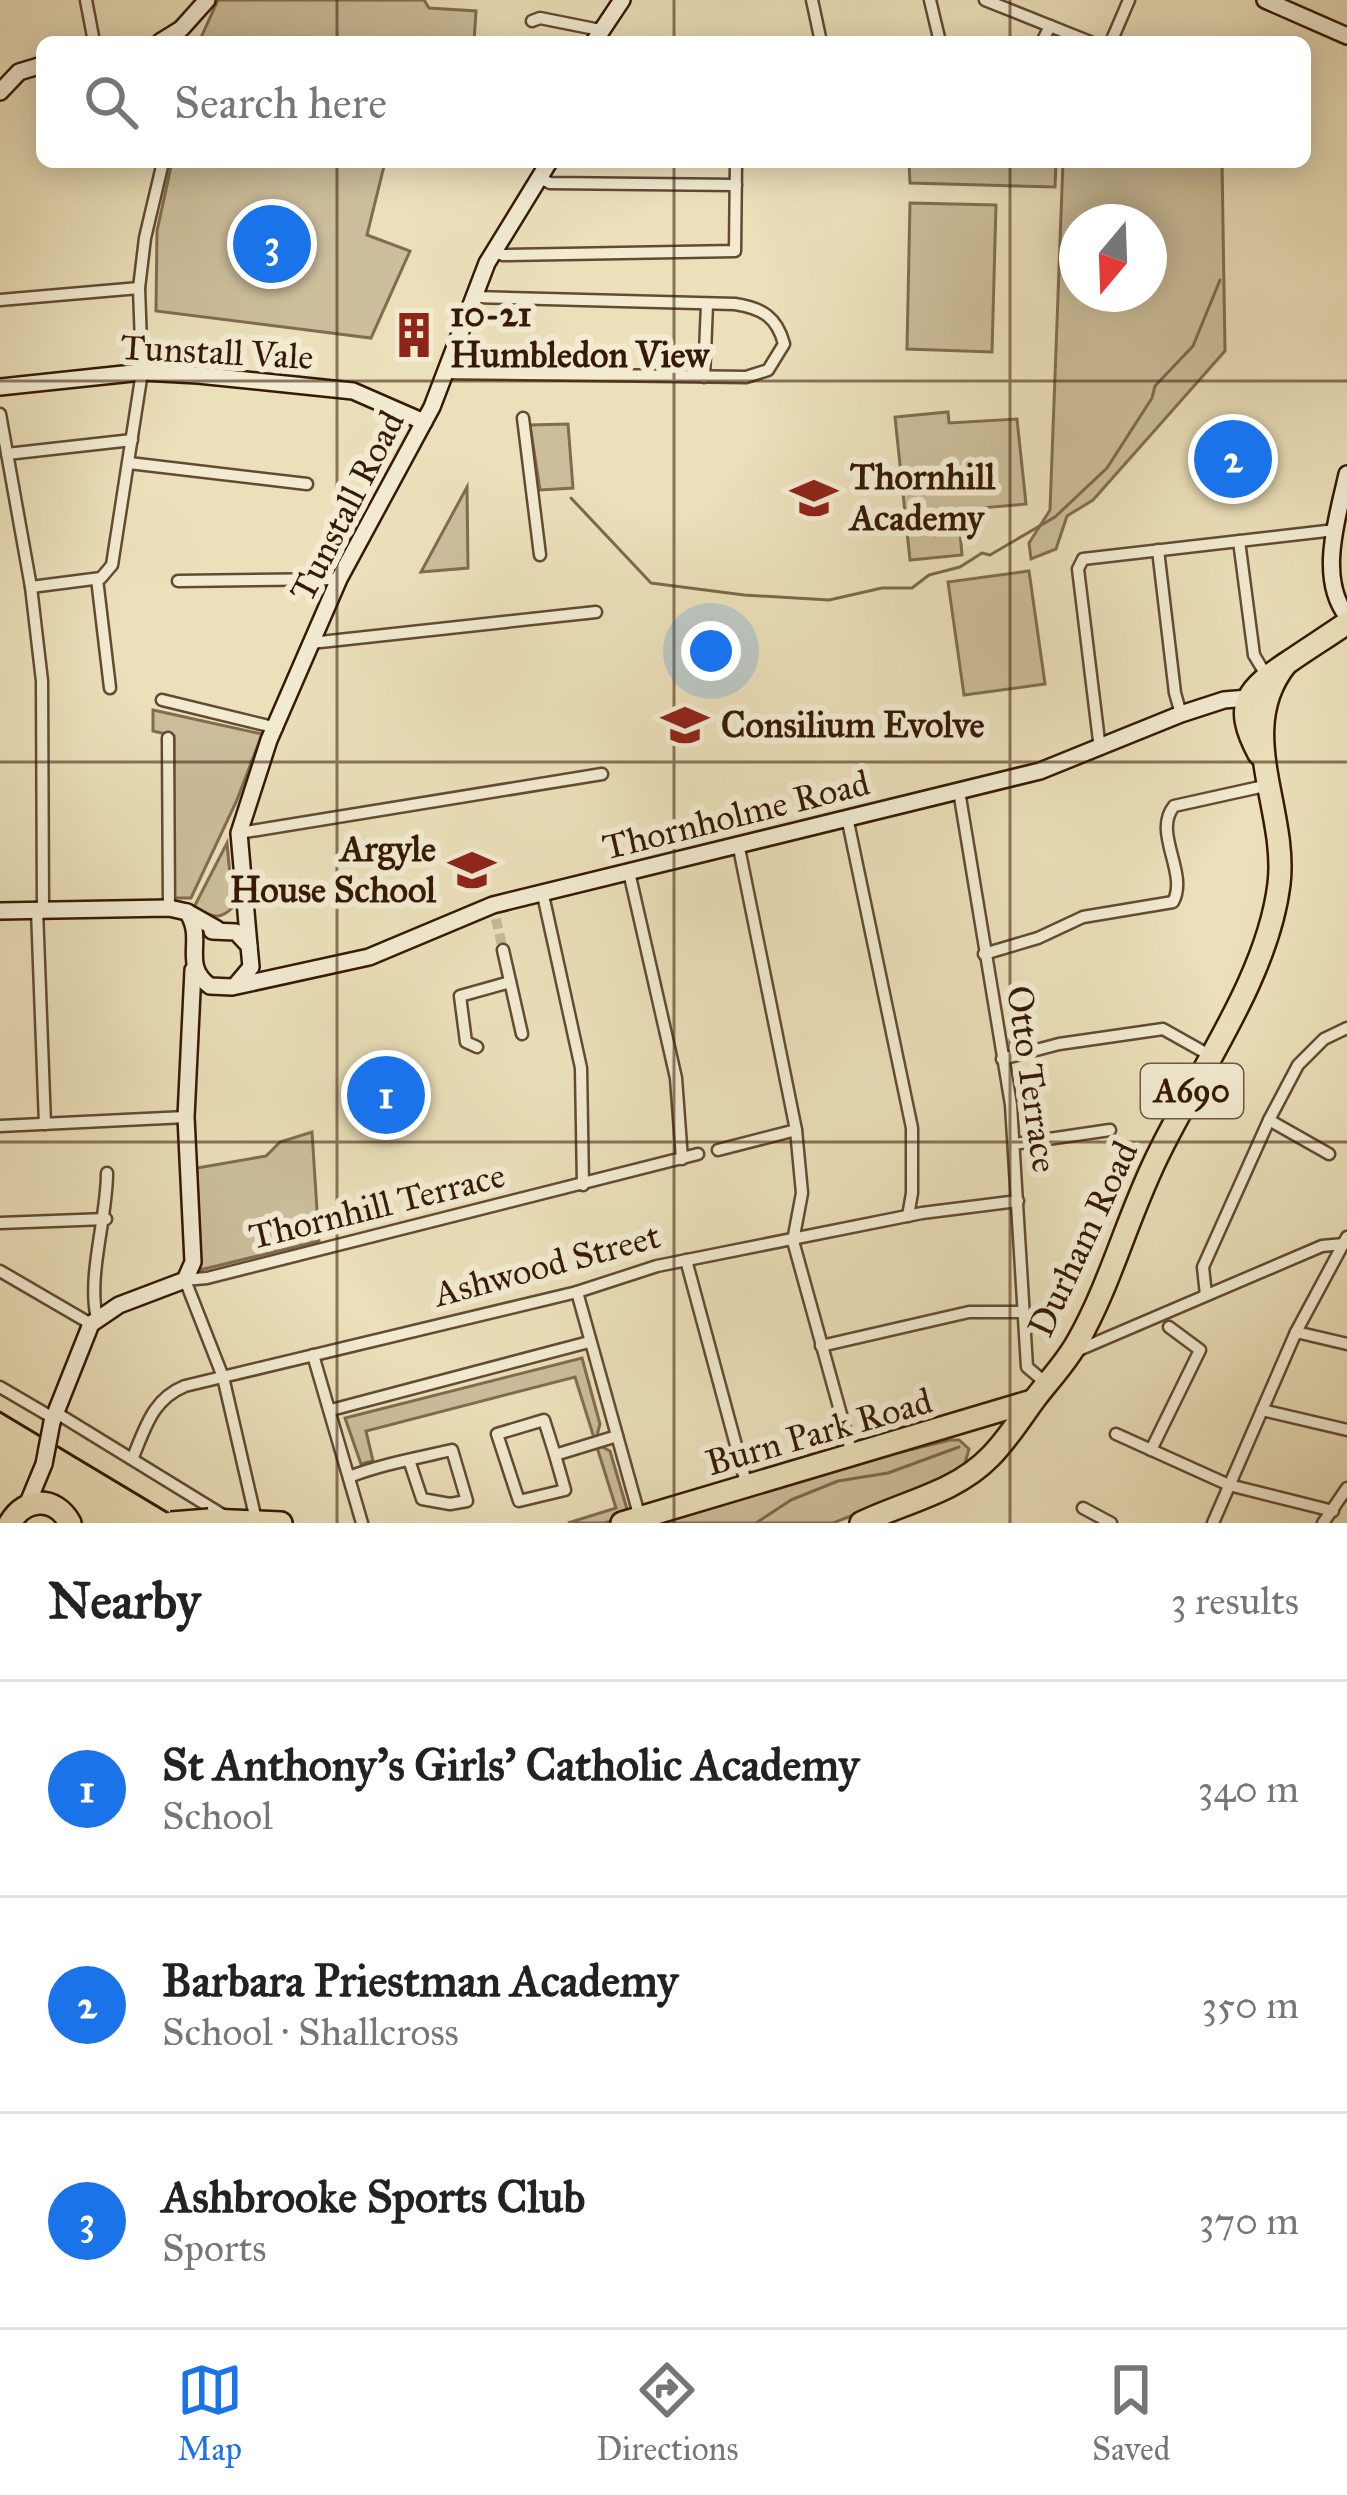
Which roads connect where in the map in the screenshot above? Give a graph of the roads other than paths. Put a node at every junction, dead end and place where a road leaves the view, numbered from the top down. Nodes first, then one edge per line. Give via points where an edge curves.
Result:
1 (86, 0) edge
2 (207, 0) edge
3 (622, 0) edge
4 (812, 0) edge
5 (930, 0) edge
6 (985, 0) edge
7 (1129, 0) edge
8 (1265, 0) edge
9 (532, 22) dead end
10 (1050, 26) junction
11 (184, 35) edge
12 (93, 36) edge
13 (597, 36) edge
14 (820, 36) edge
15 (939, 36) edge
16 (1045, 36) edge
17 (1075, 36) edge
18 (1114, 36) edge
19 (1347, 36) edge
20 (36, 67) edge
21 (0, 92) edge
22 (162, 168) edge
23 (546, 168) edge
24 (736, 168) edge
25 (540, 178) junction
26 (736, 185) junction
27 (494, 251) junction
28 (140, 288) junction
29 (474, 297) junction
30 (0, 300) edge
31 (707, 304) junction
32 (142, 372) junction
33 (446, 373) junction
34 (704, 377) junction
35 (0, 387) edge
36 (0, 414) edge
37 (523, 418) dead end
38 (424, 422) junction
39 (132, 440) junction
40 (7, 454) junction
41 (129, 464) junction
42 (1347, 474) edge
43 (307, 484) dead end
44 (1335, 530) junction
45 (1239, 541) junction
46 (1158, 550) junction
47 (540, 555) dead end
48 (97, 579) junction
49 (339, 579) junction
50 (178, 581) dead end
51 (31, 587) junction
52 (596, 612) dead end
53 (1347, 620) edge
54 (311, 643) junction
55 (110, 688) dead end
56 (1263, 688) junction
57 (162, 700) dead end
58 (1181, 714) junction
59 (277, 728) junction
60 (168, 738) dead end
61 (1100, 749) junction
62 (602, 774) dead end
63 (1269, 785) junction
64 (959, 791) junction
65 (847, 817) junction
66 (239, 833) junction
67 (738, 843) junction
68 (629, 872) junction
69 (242, 890) junction
70 (543, 895) junction
71 (169, 908) junction
72 (40, 910) junction
73 (0, 911) edge
74 (187, 912) junction
75 (222, 929) junction
76 (196, 944) junction
77 (503, 950) tunnel mouth
78 (250, 951) junction
79 (984, 955) junction
80 (193, 967) junction
81 (282, 977) junction
82 (510, 982) junction
83 (228, 988) junction
84 (190, 1023) junction
85 (1347, 1028) edge
86 (522, 1034) dead end
87 (476, 1046) dead end
88 (1211, 1057) junction
89 (1002, 1059) junction
90 (186, 1117) junction
91 (1269, 1120) junction
92 (45, 1124) junction
93 (0, 1126) edge
94 (796, 1130) junction
95 (1110, 1130) dead end
96 (1014, 1144) junction
97 (718, 1150) dead end
98 (698, 1154) dead end
99 (1329, 1154) dead end
100 (682, 1159) junction
101 (107, 1173) dead end
102 (584, 1185) junction
103 (1018, 1201) junction
104 (908, 1216) junction
105 (106, 1219) junction
106 (0, 1222) edge
107 (793, 1241) junction
108 (1346, 1242) edge
109 (686, 1260) junction
110 (0, 1271) edge
111 (185, 1280) junction
112 (577, 1292) junction
113 (1206, 1295) junction
114 (1023, 1312) junction
115 (94, 1322) junction
116 (1169, 1327) dead end
117 (1296, 1332) junction
118 (589, 1342) junction
119 (1347, 1344) edge
120 (821, 1346) junction
121 (1070, 1353) junction
122 (313, 1355) junction
123 (223, 1377) junction
124 (1038, 1386) junction
125 (0, 1387) edge
126 (331, 1410) junction
127 (1262, 1410) junction
128 (53, 1417) junction
129 (944, 1430) junction
130 (1347, 1430) edge
131 (1116, 1434) dead end
132 (617, 1436) junction
133 (1151, 1450) junction
134 (852, 1454) junction
135 (555, 1455) junction
136 (133, 1457) junction
137 (409, 1460) junction
138 (43, 1469) junction
139 (970, 1475) junction
140 (349, 1478) junction
141 (1229, 1485) junction
142 (747, 1486) junction
143 (1347, 1488) edge
144 (1, 1505) edge
145 (1083, 1508) dead end
146 (1333, 1511) junction
147 (17, 1514) edge
148 (64, 1515) edge
149 (219, 1519) junction
150 (256, 1520) edge
151 (631, 1520) edge
152 (1107, 1522) edge
153 (88, 1523) edge
154 (171, 1523) edge
155 (281, 1523) edge
156 (362, 1523) edge
157 (861, 1523) edge
158 (1213, 1523) edge
159 (1323, 1523) edge

1 - 12 street
2 - 11 street
3 - 13 street
4 - 14 street
5 - 15 street
6 - 10 street
7 - 18 street
8 - 19 street
9 - 13 street
10 - 16 street
10 - 17 street
20 - 21 street
22 - 28 street
23 - 25 street, Tunstall Road
24 - 26 street
25 - 26 street
25 - 27 street, Tunstall Road
26 - 27 street via 735,251
27 - 29 street, Tunstall Road
28 - 30 street
28 - 32 street
29 - 31 street
29 - 33 street, Tunstall Road
31 - 34 street
31 - 34 street via 756,307 779,327 784,344 768,370
32 - 35 street, Tunstall Vale
32 - 38 street, Tunstall Vale via 353,391
32 - 39 street
33 - 34 street
33 - 38 street, Tunstall Road
36 - 40 street
37 - 47 street
38 - 49 street, Tunstall Road
39 - 40 street
39 - 41 street
40 - 51 street
41 - 43 street
41 - 48 street via 112,565
42 - 44 street
44 - 45 street
44 - 53 street via 1336,596
45 - 46 street
45 - 56 street
46 - 58 street
46 - 61 street via 1082,559 1078,568
48 - 51 street
48 - 55 street
49 - 50 street
49 - 54 street, Tunstall Road
51 - 72 street via 42,681
52 - 54 street
53 - 56 highway
54 - 59 street, Tunstall Road
56 - 58 street, Thornholme Road
56 - 63 highway, Durham Road / A690
57 - 59 street
58 - 61 street, Thornholme Road
59 - 66 street, Tunstall Road
60 - 71 street
61 - 64 street, Thornholme Road
62 - 66 street
63 - 79 street via 1168,813 1179,891 1173,902 1084,917
63 - 88 highway, Durham Road / A690 via 1280,851 1276,902
64 - 65 street, Thornholme Road
64 - 79 street, Otto Terrace
65 - 67 street, Thornholme Road
65 - 104 street via 912,1128
66 - 69 street, Tunstall Road
67 - 68 street, Thornholme Road
67 - 94 street
68 - 70 street, Thornholme Road
68 - 100 street via 676,1078
69 - 75 street, Tunstall Road
69 - 78 street, Tunstall Road
70 - 81 street, Thornholme Road via 369,957
70 - 102 street via 581,1069
71 - 72 street
71 - 74 street
72 - 73 street
72 - 92 street
74 - 75 street
74 - 76 street
75 - 76 street
75 - 78 street
76 - 80 street
77 - 82 street
78 - 81 street via 260,970
78 - 83 street via 249,972
79 - 89 street, Otto Terrace
80 - 83 street via 204,983
80 - 84 street
81 - 83 street, Thornholme Road
82 - 86 street
82 - 87 street via 460,996 466,1042
83 - 84 street via 198,1002
84 - 90 street
85 - 91 street via 1298,1065
88 - 89 street via 1162,1029
88 - 121 highway, Durham Road / A690 via 1144,1182
89 - 96 street, Otto Terrace
90 - 92 street
90 - 111 street via 193,1262
91 - 99 street
91 - 113 street via 1203,1267
92 - 93 street
94 - 97 street
94 - 107 street via 802,1193
95 - 96 street
96 - 103 street, Otto Terrace
98 - 100 street, Thornhill Terrace
100 - 102 street, Thornhill Terrace
101 - 105 street
102 - 111 street, Thornhill Terrace
103 - 104 street, Ashwood Street
103 - 114 street, Otto Terrace
104 - 107 street, Ashwood Street
105 - 106 street
105 - 115 street
107 - 109 street, Ashwood Street
107 - 120 street
108 - 113 street
108 - 117 street
109 - 112 street, Ashwood Street
109 - 142 street
110 - 115 street
111 - 115 street
111 - 123 street
112 - 118 street
112 - 122 street, Ashwood Street
113 - 121 street
114 - 120 street via 969,1312
114 - 124 street, Otto Terrace via 1027,1367
115 - 128 street
116 - 133 street via 1200,1350
117 - 119 street
117 - 127 street
118 - 126 street
118 - 132 street
120 - 134 street
121 - 124 highway, Durham Road / A690
122 - 123 street, Ashwood Street
122 - 126 street
123 - 136 street, Ashwood Street via 164,1395
123 - 150 street
124 - 129 highway, Burn Park Road
124 - 139 highway, A690
125 - 128 street
126 - 140 street
127 - 130 street
127 - 141 street
128 - 136 street
128 - 138 street, bridge
129 - 134 highway, Burn Park Road
129 - 139 highway via 973,1444
131 - 133 street
132 - 135 street
132 - 151 street
133 - 141 street
134 - 142 highway, Burn Park Road
135 - 135 street via 544,1420 497,1434 519,1501 565,1490
136 - 149 street
137 - 137 street via 452,1450 467,1501 422,1499
137 - 140 street
138 - 147 street
138 - 148 street
139 - 157 highway, A690
140 - 156 street
141 - 146 street
141 - 158 street
142 - 151 highway, Burn Park Road
143 - 146 street
144 - 147 highway
145 - 152 street
146 - 159 street
147 - 148 highway via 40,1502
148 - 153 highway
149 - 150 highway
149 - 154 highway, bridge
150 - 155 highway

